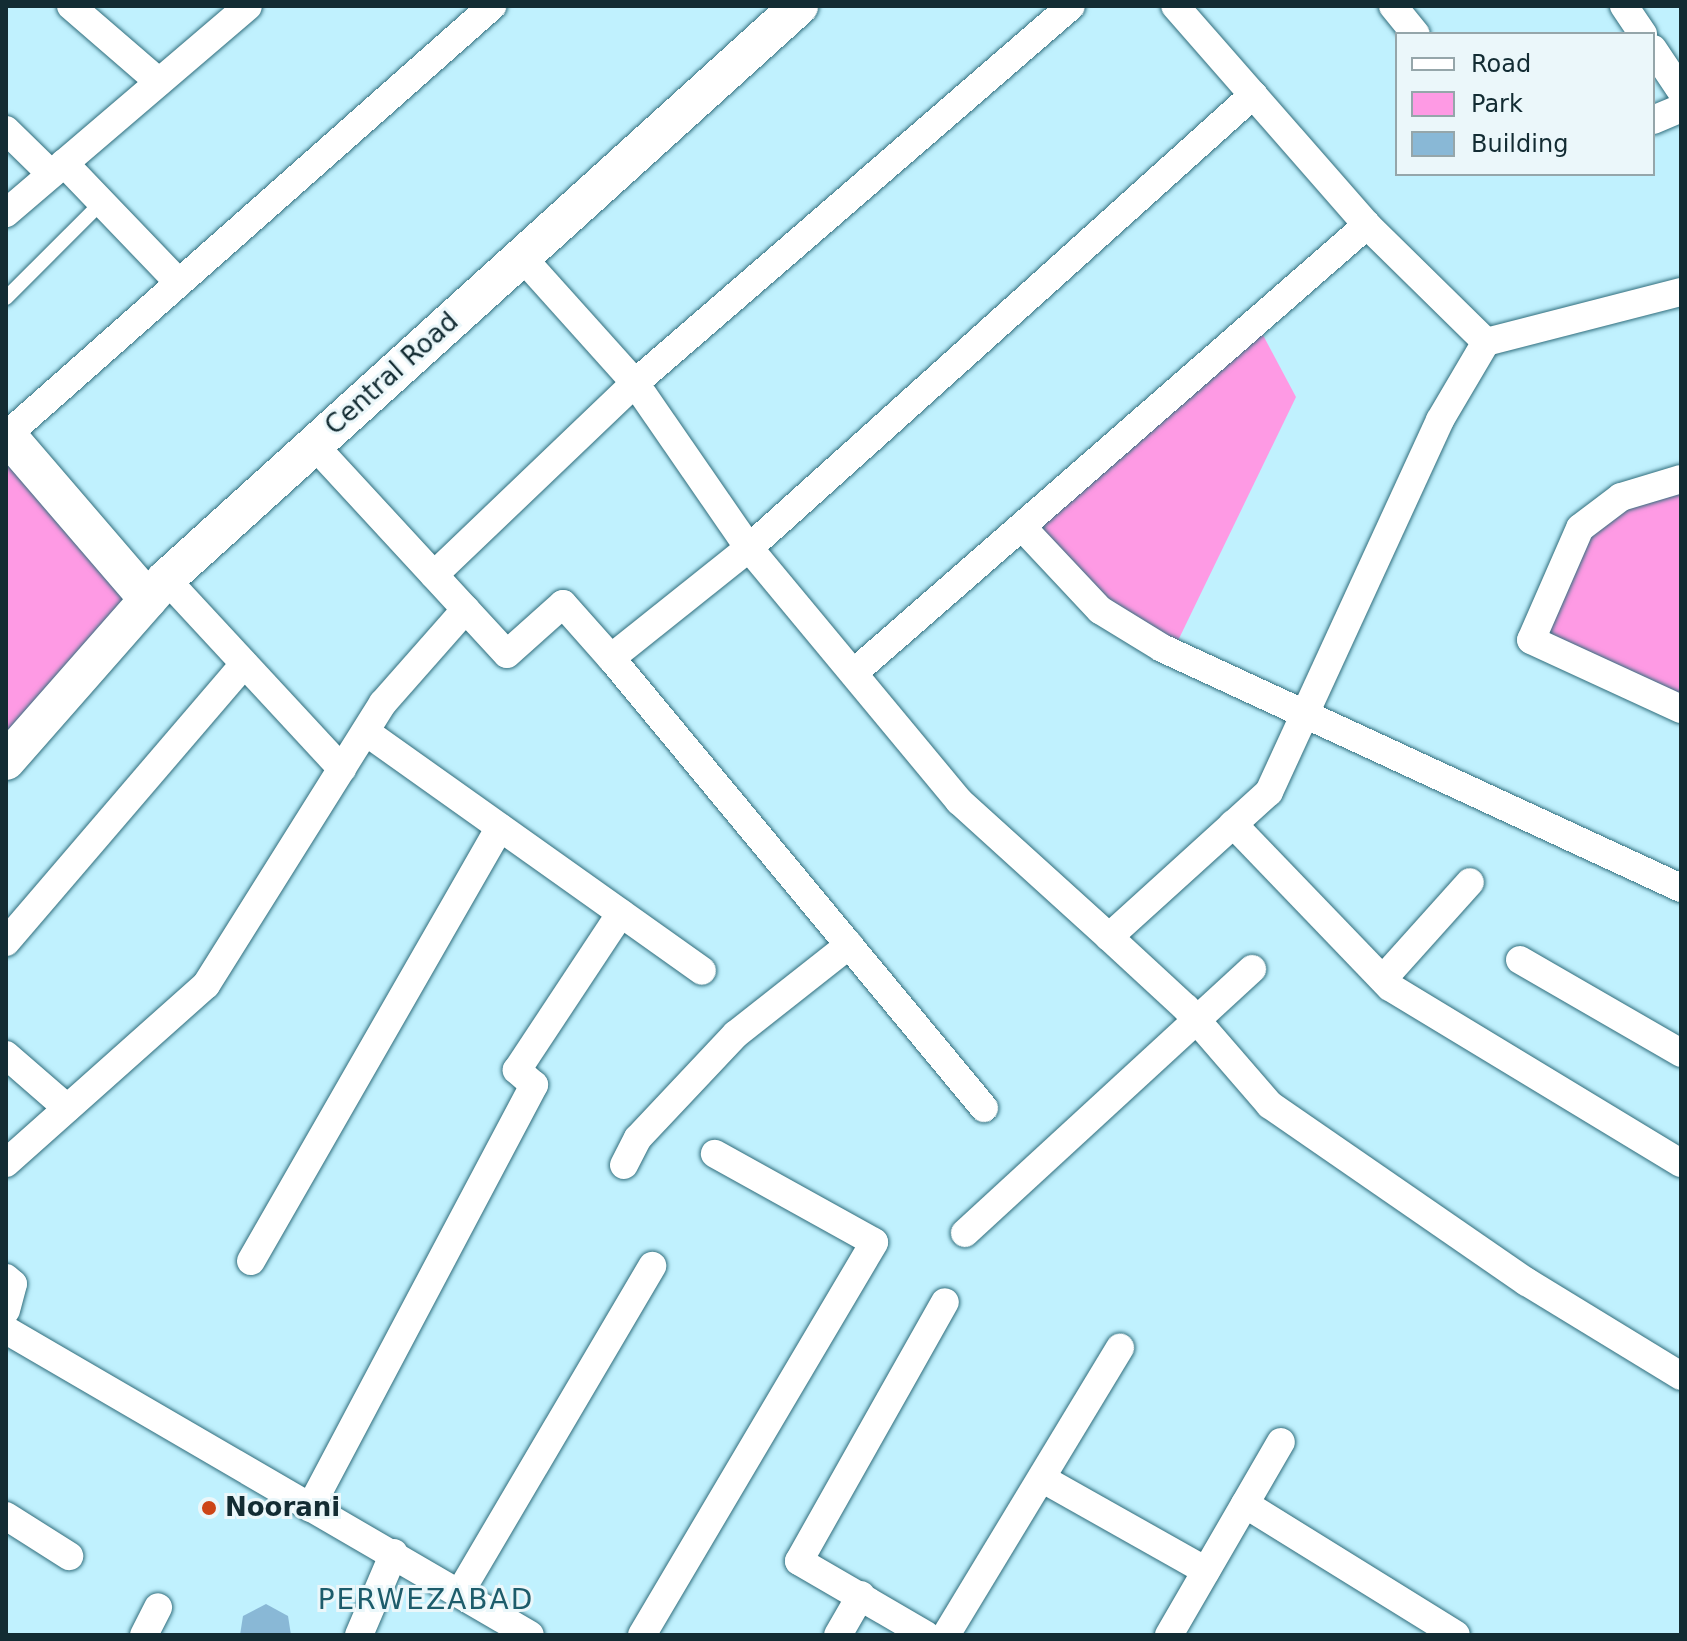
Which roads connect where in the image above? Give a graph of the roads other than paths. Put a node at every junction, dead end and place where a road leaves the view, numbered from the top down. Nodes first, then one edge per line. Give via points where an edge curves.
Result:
1 (71, 6) edge
2 (248, 6) edge
3 (492, 6) edge
4 (799, 6) edge
5 (1071, 6) edge
6 (1175, 6) edge
7 (1393, 6) edge
8 (1624, 6) edge
9 (1414, 32) edge
10 (1642, 32) edge
11 (1655, 52) edge
12 (159, 82) junction
13 (1681, 91) edge
14 (1253, 95) junction
15 (1681, 108) edge
16 (1655, 119) edge
17 (6, 130) edge
18 (58, 168) junction
19 (102, 202) junction
20 (6, 213) edge
21 (1367, 225) junction
22 (522, 257) junction
23 (179, 283) junction
24 (1681, 292) edge
25 (6, 298) edge
26 (1486, 342) junction
27 (635, 383) junction
28 (7, 435) edge
29 (314, 445) junction
30 (1681, 479) edge
31 (1022, 527) junction
32 (749, 548) junction
33 (434, 575) junction
34 (157, 589) junction
35 (466, 609) junction
36 (611, 658) junction
37 (244, 664) junction
38 (857, 670) junction
39 (1681, 709) edge
40 (1304, 716) junction
41 (366, 732) junction
42 (6, 761) edge
43 (342, 769) junction
44 (1233, 824) junction
45 (500, 827) junction
46 (1470, 882) dead end
47 (1681, 888) edge
48 (621, 913) junction
49 (1109, 937) junction
50 (6, 942) edge
51 (849, 945) junction
52 (1520, 960) dead end
53 (1252, 969) dead end
54 (702, 971) dead end
55 (1383, 979) junction
56 (1195, 1019) junction
57 (1681, 1053) edge
58 (6, 1055) edge
59 (67, 1108) junction
60 (984, 1108) dead end
61 (715, 1154) dead end
62 (6, 1163) edge
63 (1681, 1163) edge
64 (624, 1165) dead end
65 (965, 1233) dead end
66 (251, 1261) dead end
67 (652, 1266) dead end
68 (6, 1278) edge
69 (945, 1302) dead end
70 (6, 1310) edge
71 (6, 1330) edge
72 (1120, 1348) dead end
73 (1681, 1376) edge
74 (1281, 1442) dead end
75 (1043, 1479) junction
76 (1245, 1504) junction
77 (310, 1508) junction
78 (6, 1516) edge
79 (394, 1553) junction
80 (69, 1556) dead end
81 (1206, 1571) junction
82 (462, 1589) junction
83 (861, 1595) junction
84 (158, 1607) dead end
85 (144, 1635) edge
86 (359, 1635) edge
87 (530, 1635) edge
88 (642, 1635) edge
89 (838, 1635) edge
90 (926, 1635) edge
91 (946, 1635) edge
92 (1169, 1635) edge
93 (1456, 1635) edge

1 - 12 street
2 - 12 street
3 - 23 street
4 - 22 street, Central Road
5 - 27 street
6 - 14 street
7 - 9 street
8 - 10 street
11 - 13 street
12 - 18 street
14 - 21 street
14 - 32 street
15 - 16 street
17 - 18 street
18 - 19 street
18 - 20 street
19 - 23 street
19 - 25 lane
21 - 26 street
21 - 31 street
22 - 27 street
22 - 29 street, Central Road
23 - 28 street
24 - 26 street
26 - 40 street via 1440,420
27 - 32 street
27 - 33 street
28 - 34 street
29 - 33 street
29 - 34 street, Central Road
30 - 39 street via 1621,497 1580,528 1531,640
31 - 38 street
31 - 40 street via 1100,610
32 - 36 street
32 - 38 street
33 - 35 street
34 - 37 street
34 - 42 street, Central Road
35 - 36 street via 507,654 563,604
35 - 41 street
36 - 51 street
37 - 43 street
37 - 50 street
38 - 49 street via 959,801
40 - 44 street via 1269,792
40 - 47 street
41 - 43 street
41 - 45 street
43 - 59 street via 206,985
44 - 49 street
44 - 55 street
45 - 48 street
45 - 66 street
46 - 55 street
48 - 54 street
48 - 77 street via 517,1070 534,1085
49 - 56 street
51 - 60 street
51 - 64 street via 736,1034 638,1138
52 - 57 street
53 - 56 street
55 - 63 street
56 - 65 street
56 - 73 street via 1270,1105 1527,1282
58 - 59 street
59 - 62 street
61 - 88 street via 874,1242
67 - 82 street
68 - 70 street via 13,1284
69 - 83 street via 799,1561
71 - 77 street
72 - 75 street
74 - 76 street
75 - 81 street
75 - 91 street
76 - 81 street
76 - 93 street
77 - 79 street
78 - 80 street
79 - 82 street
79 - 86 street
81 - 92 street
82 - 87 street
83 - 89 street
83 - 90 street
84 - 85 street

